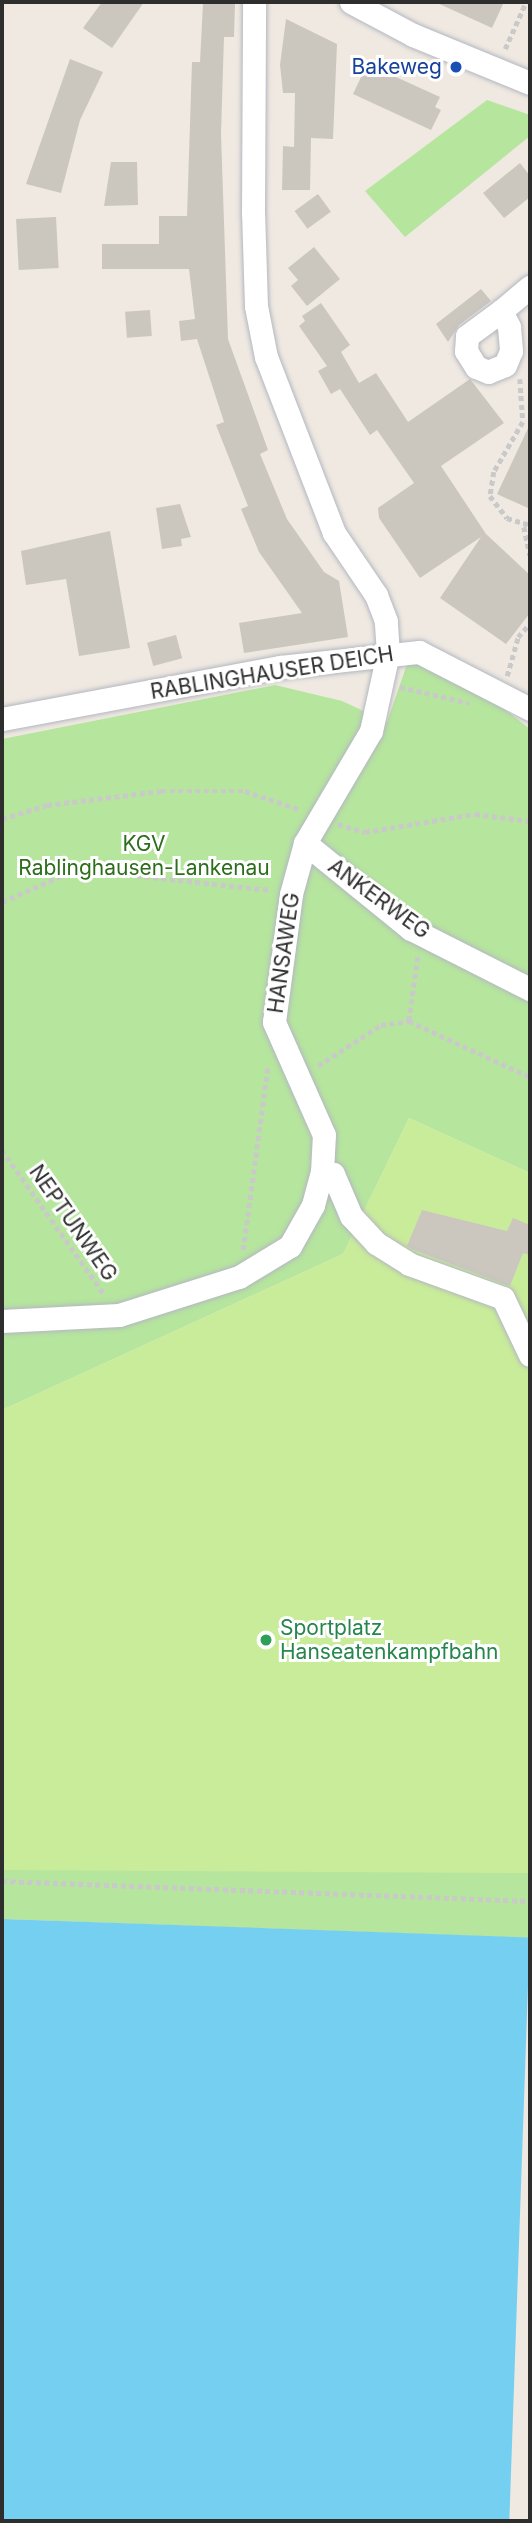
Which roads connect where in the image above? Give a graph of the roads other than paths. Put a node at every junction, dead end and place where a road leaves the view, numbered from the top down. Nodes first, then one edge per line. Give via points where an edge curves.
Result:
1 (254, 2) edge
2 (351, 2) edge
3 (530, 83) edge
4 (530, 287) edge
5 (501, 311) junction
6 (388, 653) junction
7 (530, 709) edge
8 (2, 719) edge
9 (305, 843) junction
10 (528, 985) edge
11 (322, 1172) junction
12 (2, 1321) edge
13 (530, 1355) edge

1 - 6 street via 256,306 266,357 334,533 376,596 386,621
2 - 3 street
4 - 5 street
5 - 5 street via 467,336 466,351 476,367 488,372 509,356 509,327
6 - 7 street, RABLINGHAUSER DEICH via 434,656
6 - 8 street, RABLINGHAUSER DEICH via 280,667
6 - 9 street, HANSAWEG via 371,731
9 - 10 street, ANKERWEG via 411,929
9 - 11 street, HANSAWEG via 291,894 274,1022 324,1135
11 - 12 street, HANSAWEG via 313,1205 290,1246 239,1277 118,1315
11 - 13 street via 334,1174 351,1216 376,1243 409,1264 503,1298

